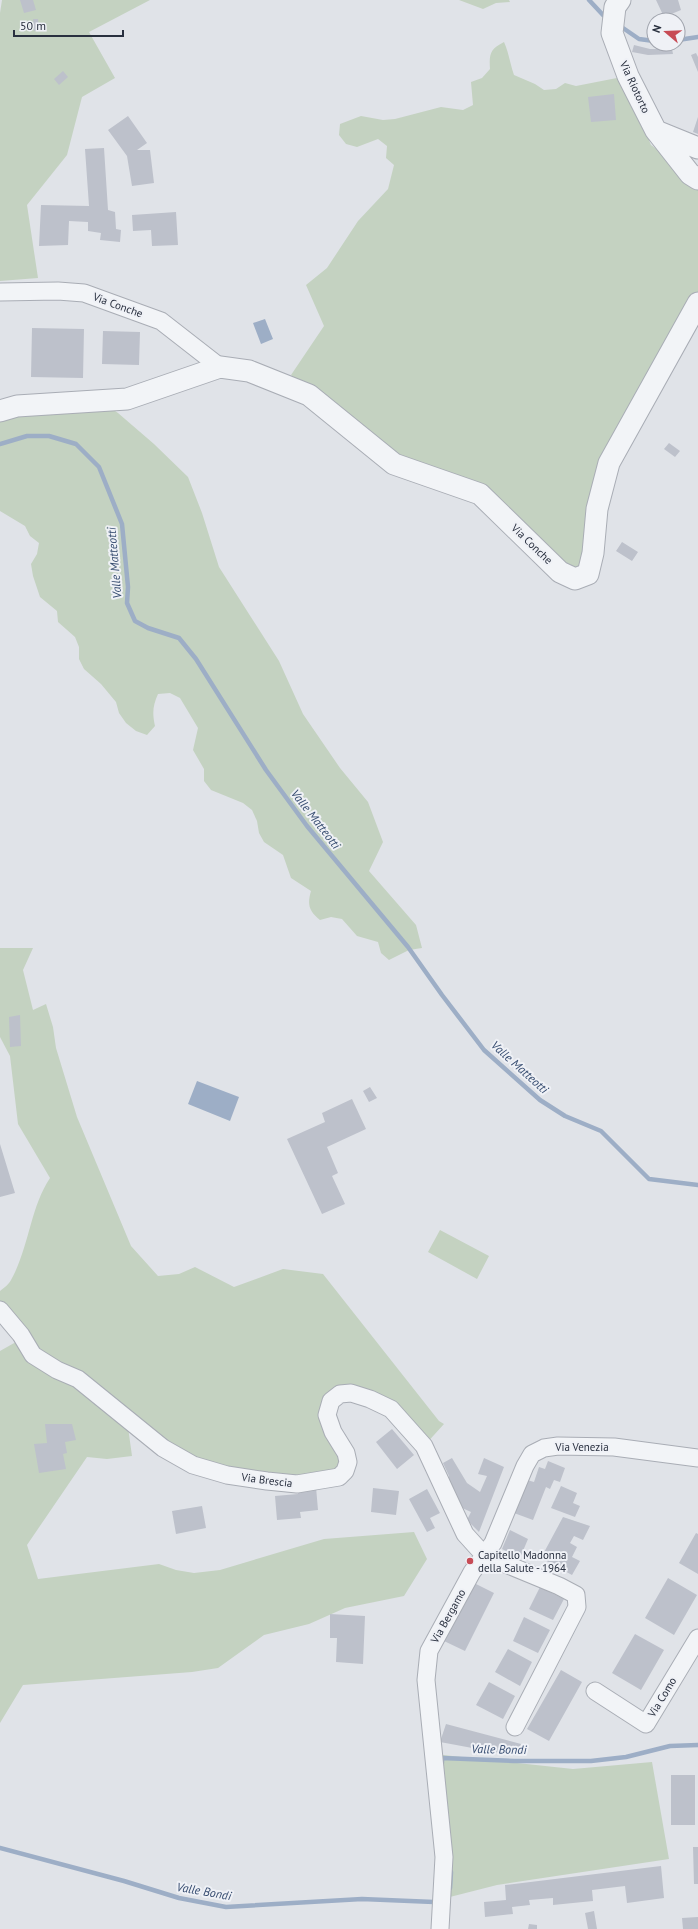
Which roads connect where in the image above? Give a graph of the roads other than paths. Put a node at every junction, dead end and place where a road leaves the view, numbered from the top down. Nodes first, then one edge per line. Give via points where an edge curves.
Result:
1 (620, 0) edge
2 (656, 132) junction
3 (698, 148) edge
4 (698, 179) edge
5 (0, 292) edge
6 (698, 303) edge
7 (220, 367) junction
8 (0, 411) edge
9 (0, 1310) edge
10 (698, 1458) edge
11 (484, 1555) junction
12 (698, 1638) edge
13 (595, 1692) dead end
14 (515, 1727) dead end
15 (440, 1929) edge

1 - 2 street, Via Riotorto via 615,7 612,33 628,76
2 - 3 street
2 - 4 street via 690,174
5 - 7 street, Via Conche via 84,293 161,320
6 - 7 street, Via Conche via 610,463 598,509 588,574 575,579 560,572 480,494 394,464 309,395 248,371
7 - 8 street, Via Conche via 127,400 17,406
9 - 11 street, Via Brescia via 34,1355 57,1370 78,1379 163,1448 193,1466 227,1475 296,1484 339,1478 348,1462 346,1452 333,1432 327,1415 331,1401 340,1394 351,1393 370,1399 390,1410 424,1446 465,1534
10 - 11 street, Via Venezia via 614,1447 544,1448 532,1454 525,1466 493,1544
11 - 14 street via 576,1594 577,1607
11 - 15 street, Via Bergamo via 429,1651 426,1680 444,1857
12 - 13 street, Via Como via 646,1724

